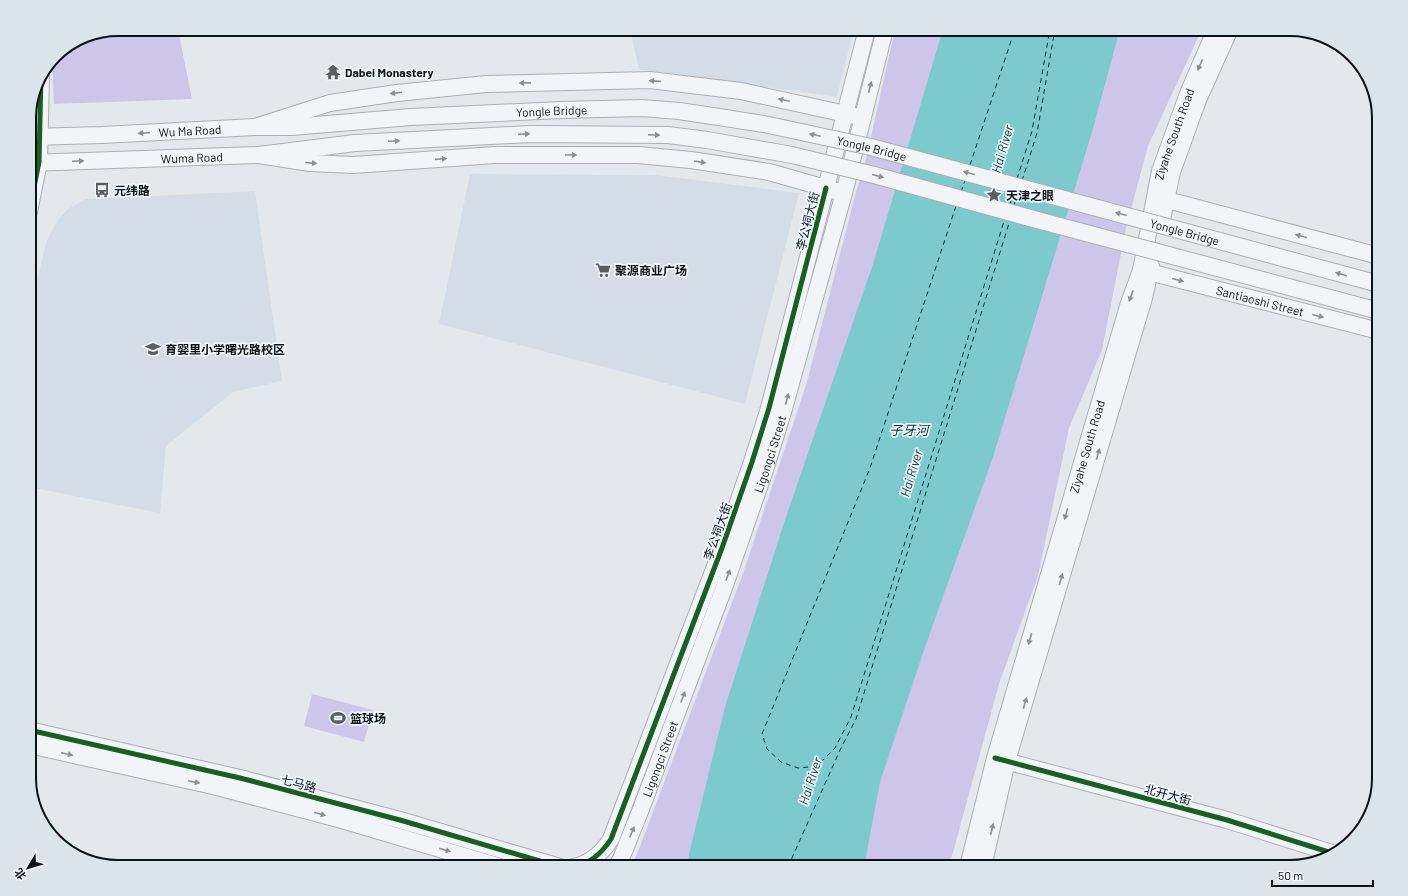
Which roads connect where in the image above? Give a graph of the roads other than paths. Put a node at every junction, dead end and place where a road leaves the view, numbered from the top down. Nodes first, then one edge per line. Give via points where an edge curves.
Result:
1 (865, 36) edge
2 (883, 36) edge
3 (1213, 36) edge
4 (1227, 36) edge
5 (845, 113) junction
6 (863, 118) junction
7 (350, 122) joint
8 (256, 126) junction
9 (36, 133) edge
10 (355, 143) joint
11 (259, 155) junction
12 (36, 162) edge
13 (826, 188) junction
14 (844, 193) junction
15 (1161, 198) junction
16 (1372, 254) edge
17 (1145, 271) junction
18 (1372, 282) edge
19 (1372, 309) edge
20 (1372, 329) edge
21 (36, 732) edge
22 (36, 747) edge
23 (1001, 759) junction
24 (1326, 851) edge
25 (477, 860) edge
26 (536, 860) edge
27 (590, 860) edge
28 (620, 860) edge
29 (970, 860) edge
30 (984, 860) edge

1 - 5 main road, 李公祠大街
6 -> 2 main road, Ligongci Street
3 -> 15 main road, Ziyahe South Road via 1189,91 1160,171
4 - 15 main road, Ziyahe South Road via 1198,100
5 - 6 main road
5 -> 8 main road via 740,91 658,81 556,82 486,84 397,93 330,103
5 - 13 main road, 李公祠大街
6 - 14 main road, Ligongci Street
7 - 8 main road, Wu Ma Road via 292,127
18 -> 7 main road, Yongle Bridge, bridge via 871,147 764,124 642,108
8 -> 9 main road, Wu Ma Road via 102,135
10 - 11 main road, Wuma Road
10 -> 19 main road, Yongle Bridge, bridge via 539,134 668,135 707,140 792,155 874,175
12 -> 11 main road, Wuma Road
11 -> 13 main road via 310,163 353,165 495,155 638,155 768,172
13 - 14 main road
13 - 27 main road, 李公祠大街 via 769,408 732,520 611,839 598,856
28 -> 14 main road, Ligongci Street via 765,470 784,412
16 -> 15 main road
15 - 17 main road, Ziyahe South Road
17 -> 20 main road, Santiaoshi Street
17 - 23 main road, Ziyahe South Road via 1126,310
21 - 26 main road, 七马路 via 270,786 400,820
22 -> 25 main road, 七马路 via 213,786 342,820
23 - 24 main road, 北开大街 via 1227,820
23 - 29 main road, Ziyahe South Road
30 -> 23 main road, Ziyahe South Road

